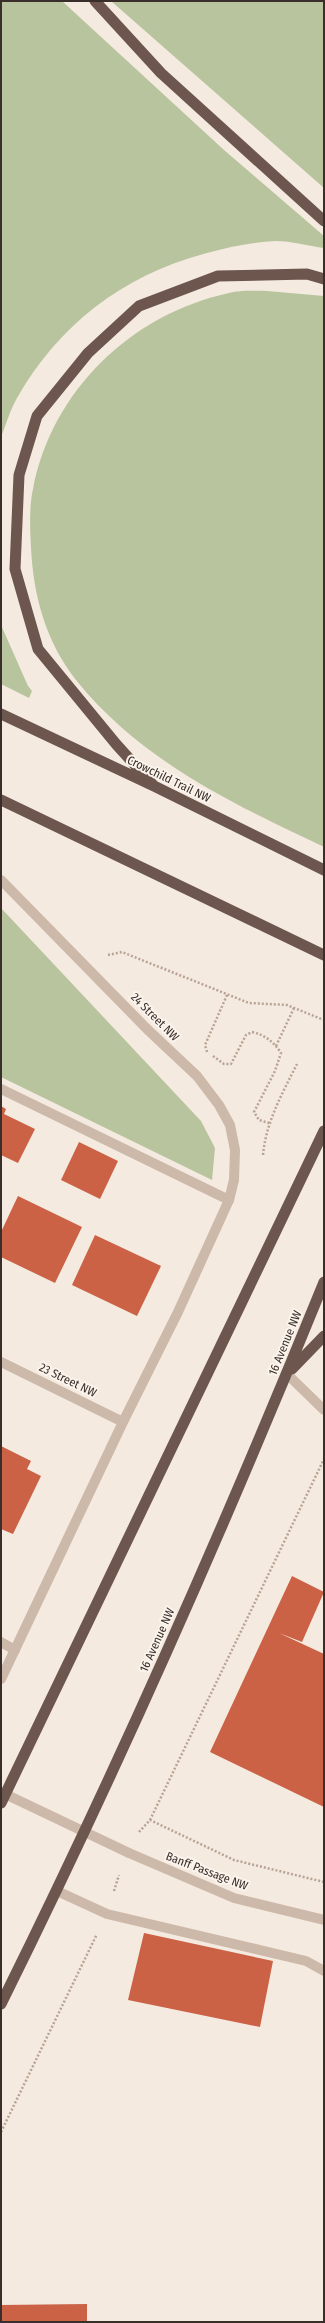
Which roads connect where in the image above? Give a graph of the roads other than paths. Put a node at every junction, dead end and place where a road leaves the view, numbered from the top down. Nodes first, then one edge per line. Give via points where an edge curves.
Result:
1 (95, 1) edge
2 (324, 221) edge
3 (324, 279) edge
4 (1, 714) edge
5 (154, 786) junction
6 (1, 800) edge
7 (324, 870) edge
8 (1, 880) edge
9 (324, 955) edge
10 (1, 1089) edge
11 (324, 1131) edge
12 (229, 1200) junction
13 (324, 1282) edge
14 (324, 1336) edge
15 (1, 1362) edge
16 (287, 1374) junction
17 (324, 1410) edge
18 (123, 1422) junction
19 (1, 1642) edge
20 (15, 1650) junction
21 (1, 1679) edge
22 (3, 1798) edge
23 (85, 1832) junction
24 (57, 1891) junction
25 (324, 1920) edge
26 (324, 1970) edge
27 (1, 2004) edge

1 - 2 highway via 161,73
3 - 5 highway via 307,274 218,276 139,306 88,352 37,416 19,475 15,569 38,649
4 - 5 highway, Crowchild Trail NW
5 - 7 highway, Crowchild Trail NW
6 - 9 highway
8 - 12 street, 24 Street NW via 147,1029 197,1076 219,1104 230,1125 235,1150 234,1180
10 - 12 street
11 - 22 highway
12 - 18 street via 178,1312
13 - 16 highway, 16 Avenue NW
14 - 16 highway
15 - 18 street, 23 Street NW
16 - 17 street
16 - 23 highway, 16 Avenue NW via 165,1656
18 - 20 street
19 - 20 street
20 - 21 street
22 - 23 street, Banff Passage NW
23 - 24 highway, 16 Avenue NW
23 - 25 street, Banff Passage NW via 234,1898
24 - 26 street via 107,1914 306,1961
24 - 27 highway, 16 Avenue NW

